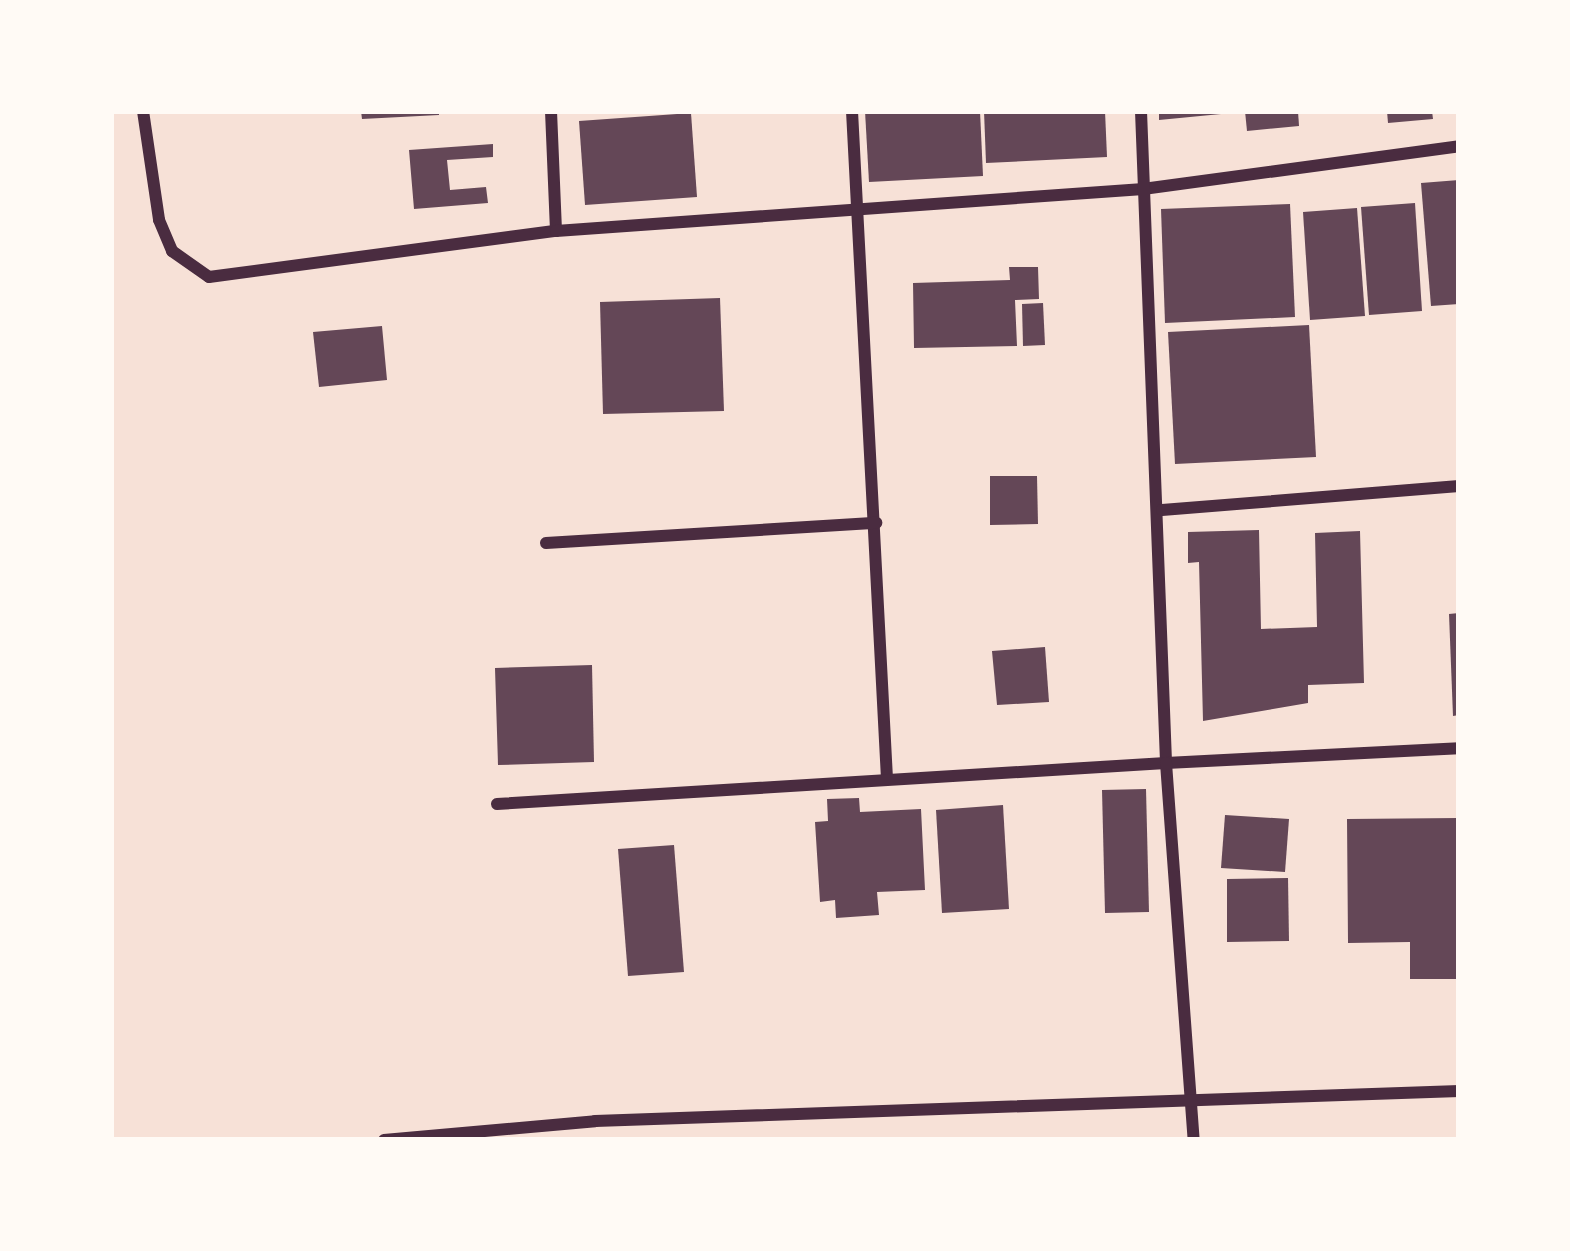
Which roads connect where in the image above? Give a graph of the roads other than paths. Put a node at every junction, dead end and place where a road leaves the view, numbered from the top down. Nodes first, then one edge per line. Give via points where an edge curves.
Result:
1 (143, 111) edge
2 (551, 111) edge
3 (852, 111) edge
4 (1141, 111) edge
5 (1459, 146) edge
6 (1143, 189) junction
7 (853, 211) junction
8 (556, 230) junction
9 (1459, 486) edge
10 (1162, 510) junction
11 (876, 524) junction
12 (546, 543) dead end
13 (1459, 748) edge
14 (1166, 764) junction
15 (887, 779) junction
16 (497, 804) dead end
17 (1459, 1091) edge
18 (1183, 1101) junction
19 (384, 1140) edge
20 (1194, 1140) edge

1 - 8 street via 159,220 188,268 209,277
2 - 8 street
3 - 7 street
4 - 6 street
5 - 6 street
6 - 7 street
6 - 10 street
7 - 8 street
7 - 11 street
9 - 10 street
10 - 14 street
11 - 12 street
11 - 15 street
13 - 14 street
14 - 15 street
14 - 18 street
15 - 16 street
17 - 18 street
18 - 19 street via 595,1121
18 - 20 street

